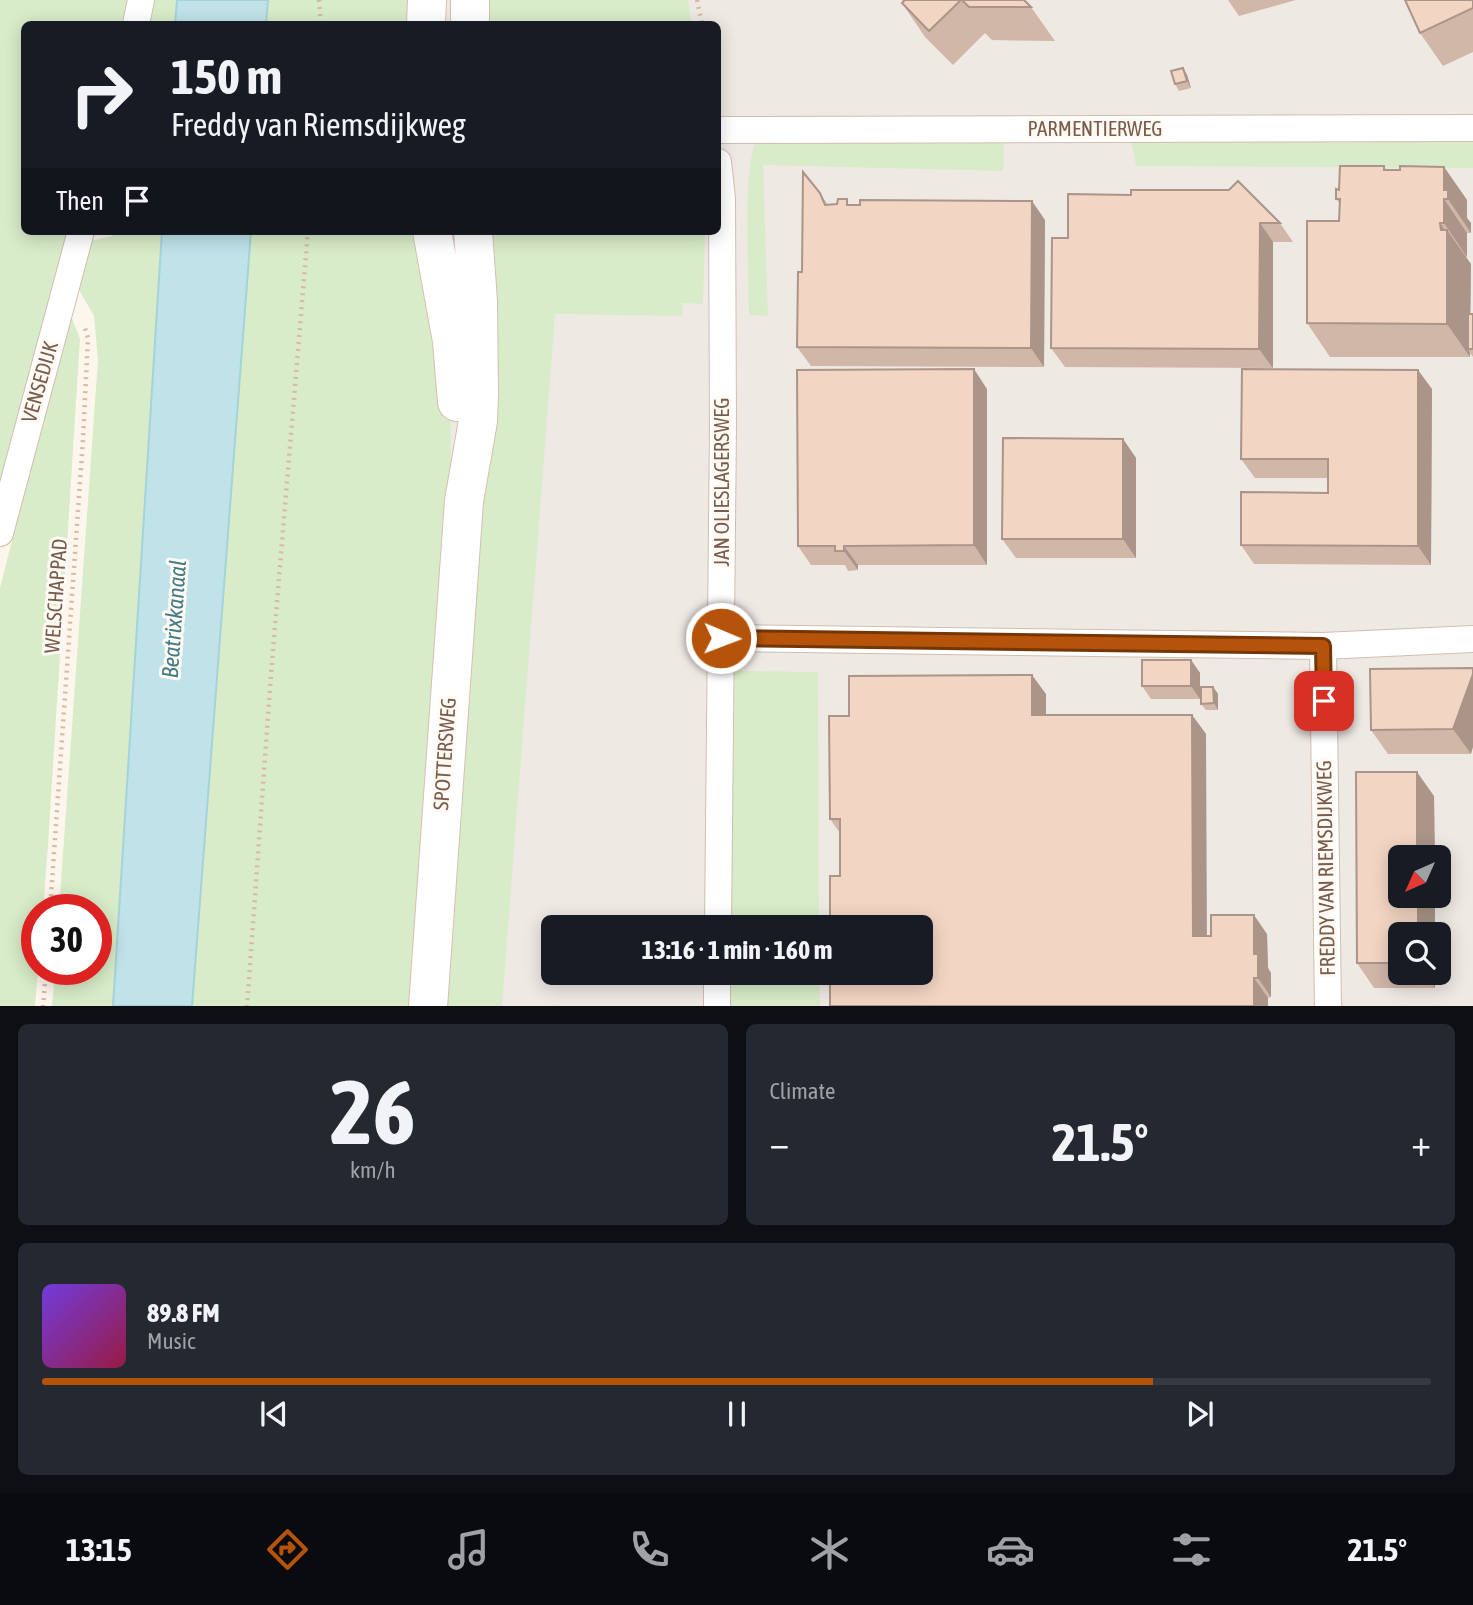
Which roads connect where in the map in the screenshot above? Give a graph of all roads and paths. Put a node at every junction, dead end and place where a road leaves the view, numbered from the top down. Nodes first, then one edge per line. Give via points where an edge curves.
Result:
1 (141, 0) edge
2 (319, 0) edge
3 (427, 0) edge
4 (470, 0) edge
5 (697, 0) edge
6 (137, 21) edge
7 (321, 21) edge
8 (426, 21) edge
9 (470, 21) edge
10 (701, 21) edge
11 (1473, 128) edge
12 (721, 130) edge
13 (721, 190) edge
14 (80, 235) edge
15 (308, 235) edge
16 (433, 235) edge
17 (473, 235) edge
18 (66, 288) junction
19 (464, 501) junction
20 (0, 533) edge
21 (721, 638) junction
22 (1473, 639) edge
23 (1323, 646) junction
24 (51, 894) edge
25 (718, 915) edge
26 (45, 985) edge
27 (717, 985) edge
28 (43, 1006) edge
29 (247, 1006) edge
30 (428, 1006) edge
31 (717, 1006) edge
32 (1328, 1006) edge

1 - 6 street
2 - 7 path
3 - 8 main road
4 - 9 main road
5 - 10 path
11 - 12 street, PARMENTIERWEG
13 - 21 street, JAN OLIESLAGERSWEG
14 - 18 street, VENSEDIJK
15 - 29 path
16 - 19 main road, SPOTTERSWEG via 452,341
17 - 19 main road, SPOTTERSWEG via 479,393
18 - 20 street, VENSEDIJK
18 - 24 path, WELSCHAPPAD via 81,313 88,338
19 - 30 main road, SPOTTERSWEG
21 - 23 street
21 - 25 street, JAN OLIESLAGERSWEG
22 - 23 street
23 - 32 street, FREDDY VAN RIEMSDIJKWEG
26 - 28 path
27 - 31 street

